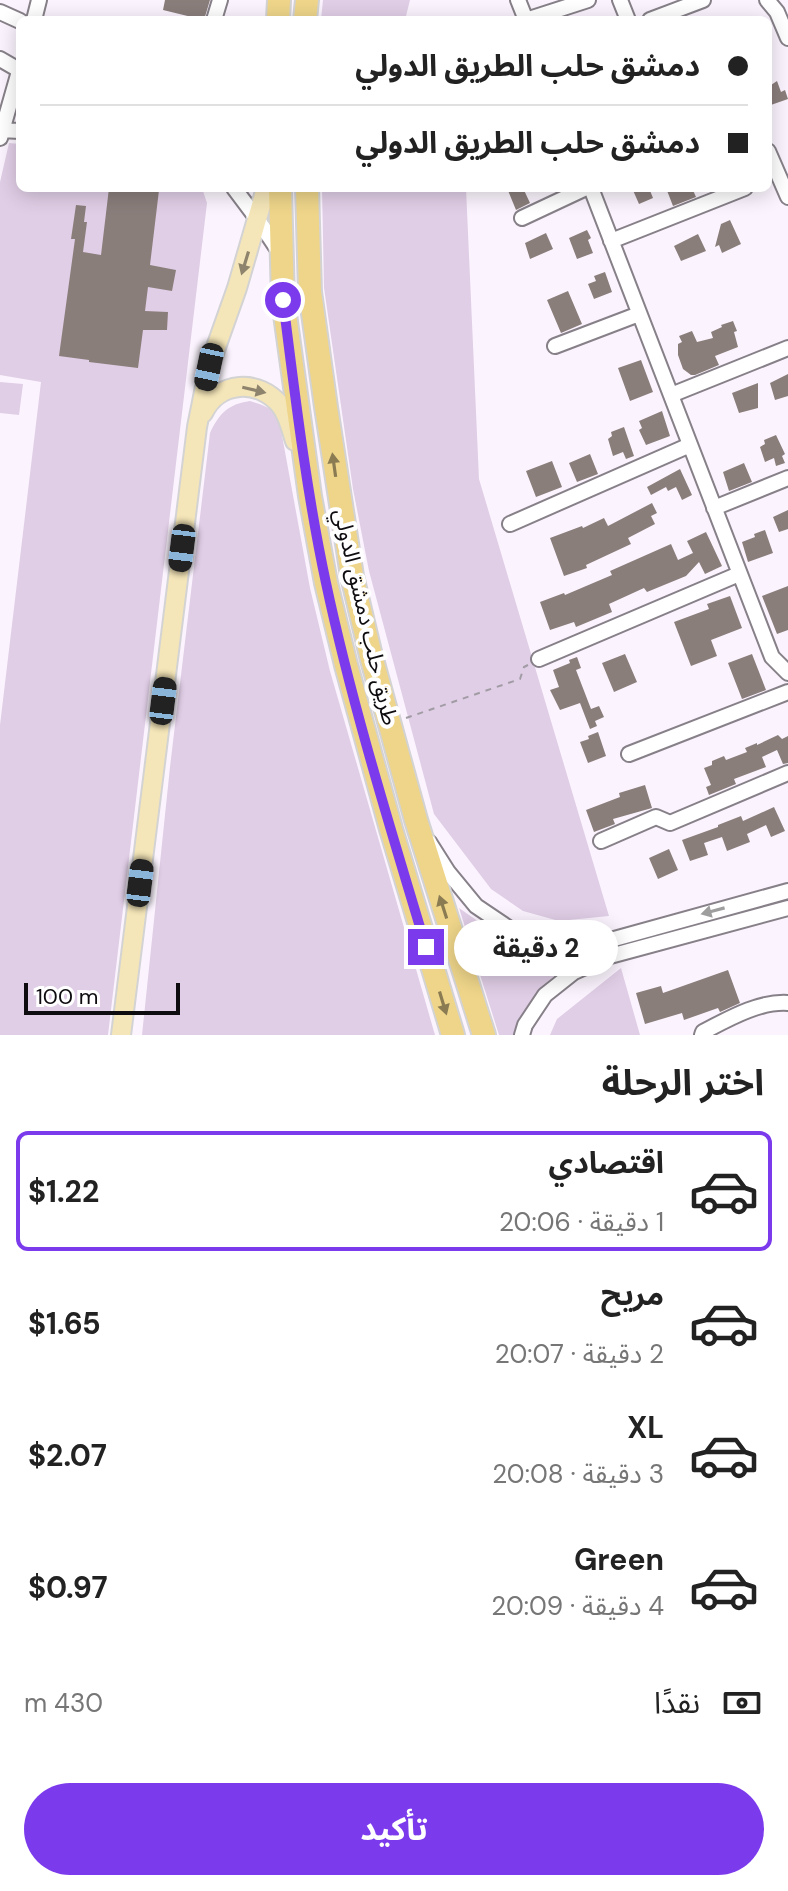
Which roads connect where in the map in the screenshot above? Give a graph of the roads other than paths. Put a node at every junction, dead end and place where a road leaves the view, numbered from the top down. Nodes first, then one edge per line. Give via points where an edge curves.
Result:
1 (588, 0) edge
2 (703, 0) edge
3 (767, 0) edge
4 (538, 16) edge
5 (661, 16) edge
6 (788, 38) edge
7 (16, 76) edge
8 (5, 96) edge
9 (1, 132) edge
10 (778, 175) edge
11 (237, 192) edge
12 (265, 192) edge
13 (280, 192) edge
14 (307, 192) edge
15 (579, 192) edge
16 (590, 192) edge
17 (735, 192) edge
18 (788, 197) edge
19 (522, 218) dead end
20 (258, 220) junction
21 (611, 241) junction
22 (281, 255) junction
23 (639, 314) junction
24 (555, 346) dead end
25 (788, 348) edge
26 (671, 395) junction
27 (197, 427) junction
28 (690, 445) junction
29 (788, 478) edge
30 (310, 496) junction
31 (714, 508) junction
32 (510, 524) dead end
33 (739, 574) junction
34 (539, 659) road end
35 (788, 673) edge
36 (788, 692) edge
37 (629, 754) dead end
38 (788, 773) edge
39 (416, 820) junction
40 (601, 841) dead end
41 (788, 891) edge
42 (788, 908) edge
43 (594, 940) junction
44 (600, 960) junction
45 (788, 1003) edge
46 (121, 1035) edge
47 (453, 1035) edge
48 (484, 1035) edge
49 (522, 1035) edge
50 (702, 1035) edge

1 - 4 street
2 - 5 street
3 - 6 street
7 - 8 street
8 - 9 street
10 - 18 street
11 - 20 street
12 - 20 main road
13 - 22 highway
39 -> 14 highway, طريق حلب دمشق الدولي via 352,576 310,292
15 - 19 street
16 - 21 street
17 - 21 street
20 - 22 street
20 -> 27 main road via 209,367
21 - 23 street
22 - 30 highway
23 - 24 street
23 - 26 street
25 - 26 street
26 - 28 street
27 -> 30 main road via 207,405 233,386 269,394 288,417
27 - 46 main road
28 - 31 street
28 - 32 street
29 - 31 street
30 -> 47 highway via 346,665
31 - 33 street
33 - 34 street
33 - 35 street via 772,657
36 - 37 street
38 - 40 street via 670,823 656,817
39 - 43 street via 476,906 501,923 557,943
48 -> 39 highway, طريق حلب دمشق الدولي
41 -> 43 street via 607,941
42 - 44 street
43 - 44 street
44 - 49 street via 545,995
45 - 50 street via 770,1003

